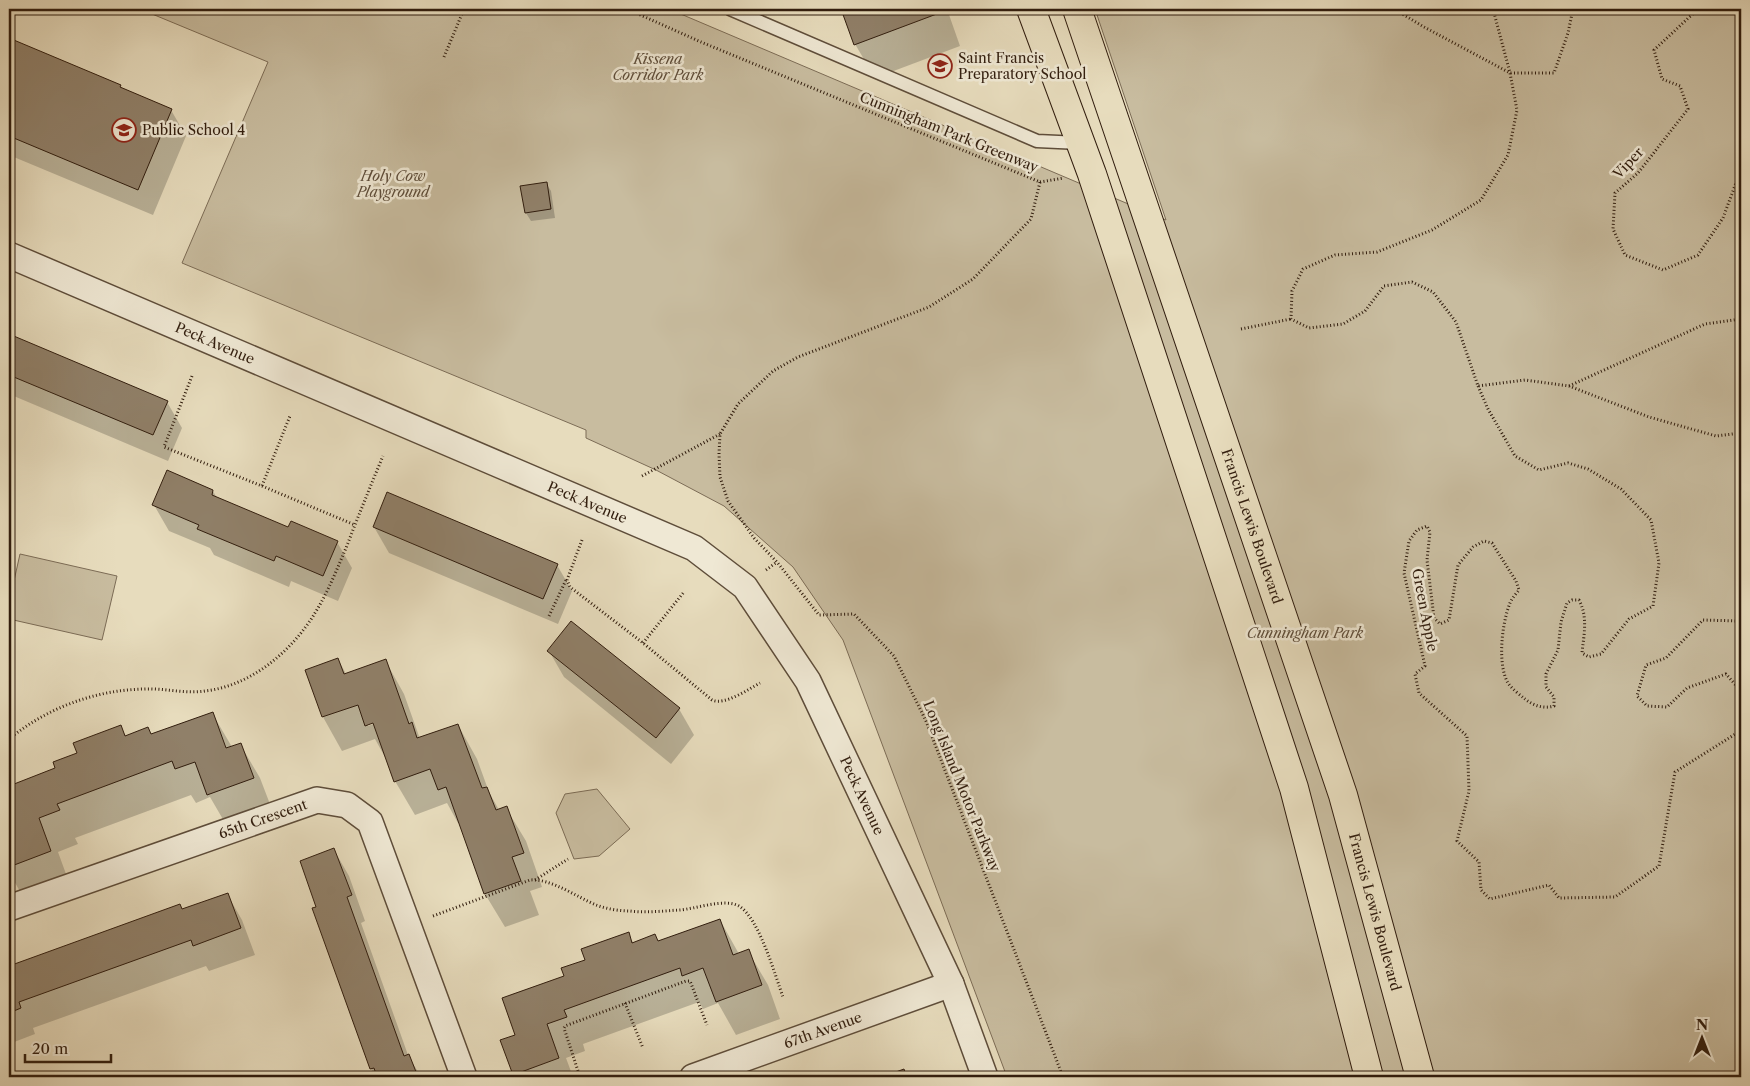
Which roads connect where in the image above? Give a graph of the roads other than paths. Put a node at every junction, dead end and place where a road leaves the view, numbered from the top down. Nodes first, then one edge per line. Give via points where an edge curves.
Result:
1 (730, 9) edge
2 (1031, 9) edge
3 (1077, 9) edge
4 (1080, 144) junction
5 (9, 255) edge
6 (9, 908) edge
7 (951, 984) junction
8 (464, 1077) edge
9 (693, 1077) edge
10 (985, 1077) edge
11 (1369, 1077) edge
12 (1420, 1077) edge

1 - 4 lane via 1037,141
2 - 4 main road
3 - 12 main road, Francis Lewis Boulevard via 1343,795
4 - 11 main road via 1294,788
5 - 7 street, Peck Avenue via 694,548 745,587 808,681
6 - 8 street, 65th Crescent via 318,800 347,805 370,822
7 - 9 street, 67th Avenue
7 - 10 street, Peck Avenue

